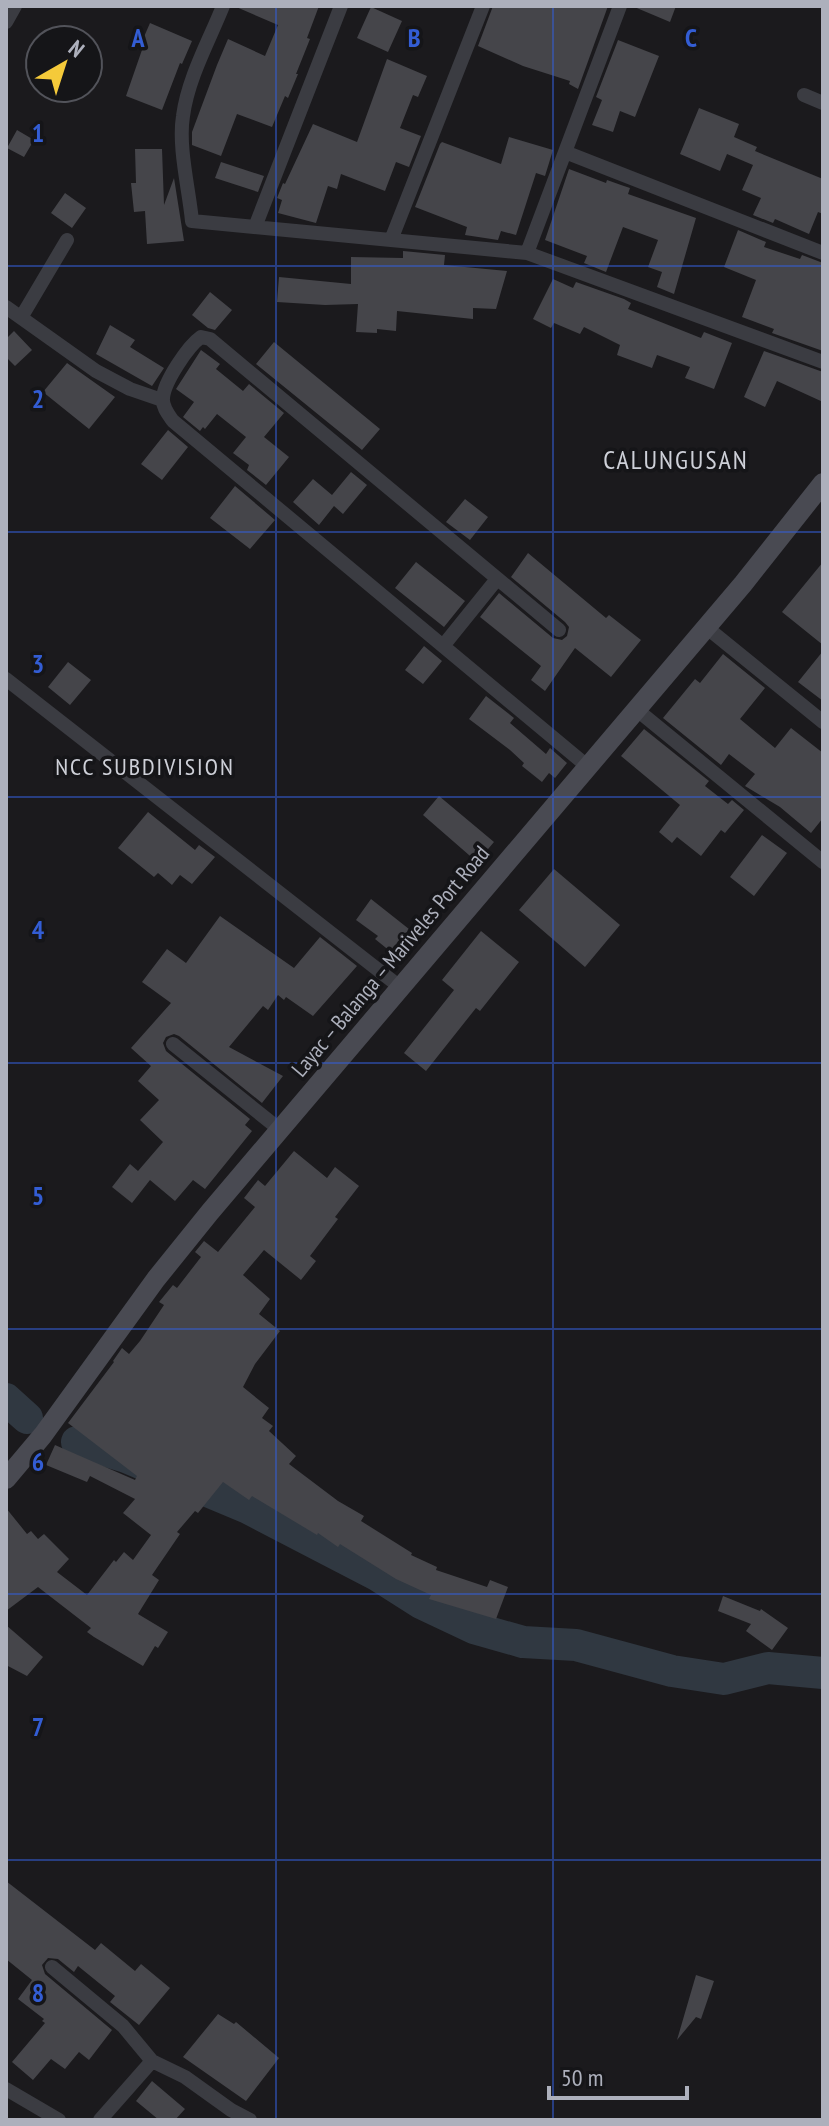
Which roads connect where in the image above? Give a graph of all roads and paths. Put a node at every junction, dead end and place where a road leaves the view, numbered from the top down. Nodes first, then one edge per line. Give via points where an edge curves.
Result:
1 (15, 6) edge
2 (223, 6) edge
3 (341, 6) edge
4 (483, 6) edge
5 (620, 6) edge
6 (6, 22) edge
7 (804, 95) dead end
8 (823, 103) edge
9 (565, 152) junction
10 (255, 227) junction
11 (67, 240) dead end
12 (391, 240) junction
13 (527, 253) junction
14 (823, 253) edge
15 (6, 307) edge
16 (22, 316) junction
17 (823, 362) edge
18 (162, 400) junction
19 (823, 483) edge
20 (497, 579) junction
21 (706, 627) junction
22 (559, 630) dead end
23 (443, 646) junction
24 (6, 679) edge
25 (636, 709) junction
26 (823, 722) edge
27 (587, 766) junction
28 (823, 862) edge
29 (400, 987) junction
30 (173, 1044) dead end
31 (279, 1129) junction
32 (6, 1479) edge
33 (52, 1967) dead end
34 (152, 2061) junction
35 (6, 2089) edge
36 (59, 2120) edge
37 (100, 2120) edge
38 (250, 2120) edge

1 - 6 street
2 - 10 street via 183,115 192,221
3 - 10 street
4 - 12 street
5 - 9 street
7 - 8 street
9 - 13 street
9 - 14 street
10 - 12 street
11 - 16 street
12 - 13 street
13 - 17 street
15 - 16 street
16 - 18 street via 96,371
18 - 20 street via 192,345 207,337
18 - 23 street via 173,421
19 - 21 main road, Layac – Balanga – Mariveles Port Road
20 - 22 street
20 - 23 street
21 - 25 main road, Layac – Balanga – Mariveles Port Road
21 - 26 street
23 - 27 street
24 - 29 street
25 - 27 main road, Layac – Balanga – Mariveles Port Road
25 - 28 street
27 - 29 main road, Layac – Balanga – Mariveles Port Road
29 - 31 main road, Layac – Balanga – Mariveles Port Road
30 - 31 street
31 - 32 main road, Layac – Balanga – Mariveles Port Road via 156,1279
33 - 34 street via 123,2026
34 - 37 street
34 - 38 street
35 - 36 street

